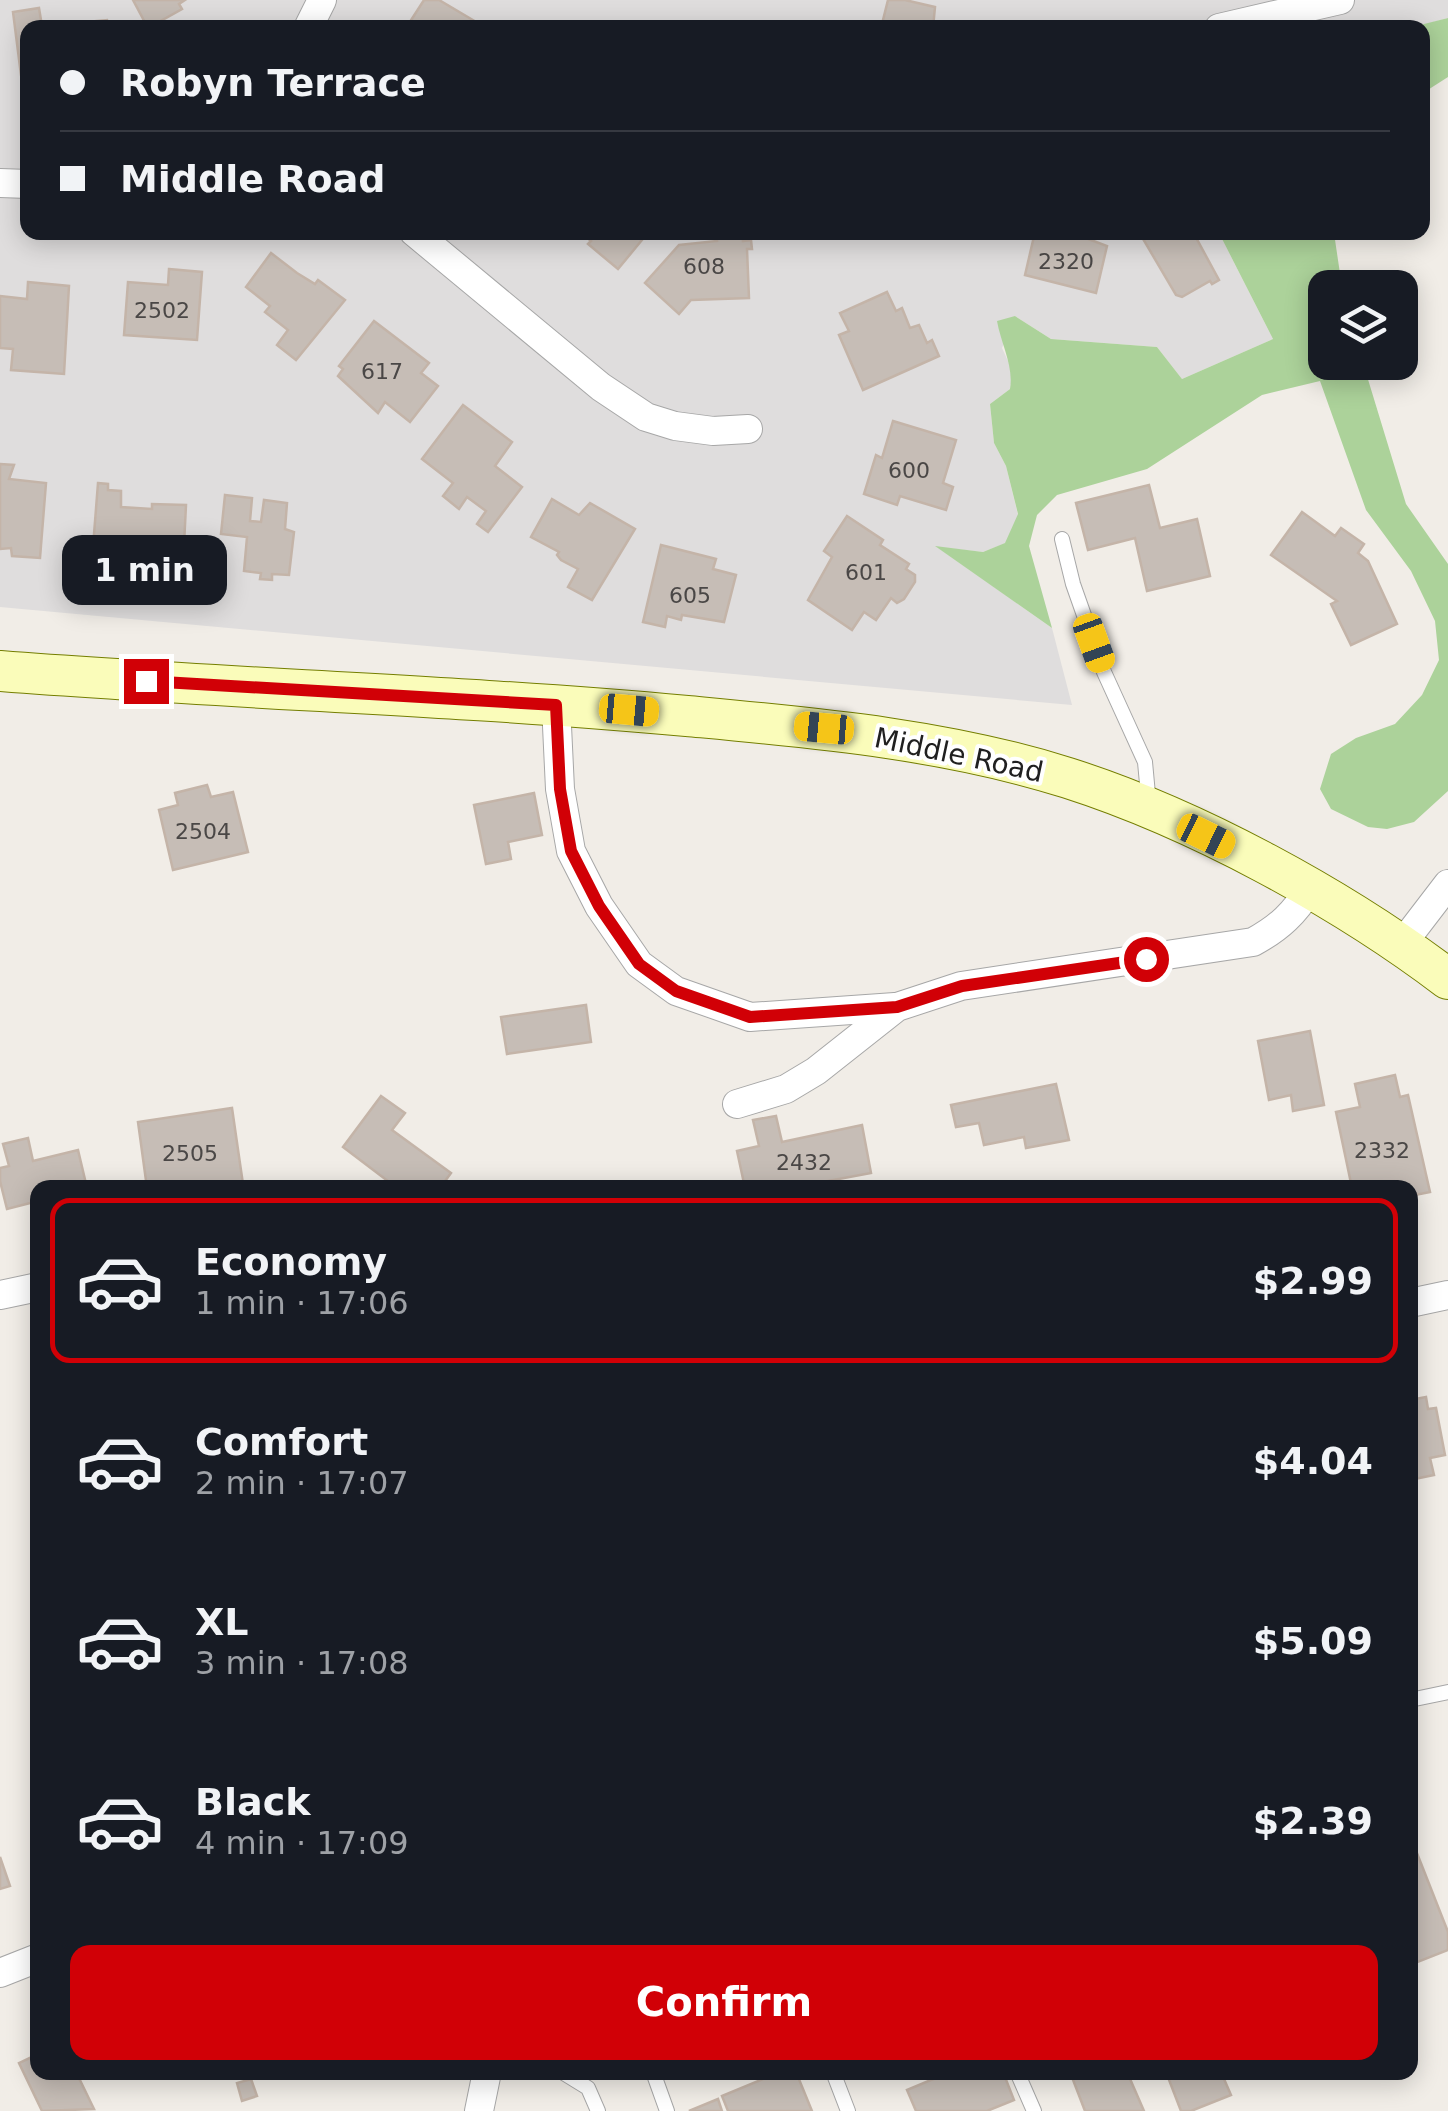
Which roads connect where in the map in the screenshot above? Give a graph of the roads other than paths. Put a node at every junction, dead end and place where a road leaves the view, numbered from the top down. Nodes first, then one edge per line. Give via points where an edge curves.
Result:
1 (1340, 0) edge
2 (1254, 20) edge
3 (424, 240) edge
4 (748, 429) dead end
5 (1062, 539) dead end
6 (0, 670) edge
7 (556, 705) junction
8 (1150, 810) junction
9 (1448, 884) edge
10 (1310, 888) junction
11 (1402, 944) junction
12 (1448, 979) edge
13 (897, 1007) junction
14 (737, 1104) dead end
15 (30, 1289) edge
16 (0, 1295) edge
17 (1448, 1295) edge
18 (1418, 1302) edge
19 (1448, 1692) edge
20 (1418, 1698) edge
21 (30, 1961) edge
22 (0, 1974) edge
23 (485, 2080) edge
24 (575, 2080) edge
25 (656, 2080) edge
26 (836, 2080) edge
27 (1020, 2080) edge
28 (479, 2111) edge
29 (598, 2111) edge
30 (667, 2111) edge
31 (848, 2111) edge
32 (1034, 2111) edge

1 - 2 street
3 - 4 street via 646,418 713,431
5 - 8 lane via 1104,672 1145,762
6 - 7 main road, Middle Road
7 - 8 main road, Middle Road via 824,728 939,746 1068,778
7 - 13 street via 571,851 639,964 676,991 750,1017
8 - 10 main road, Middle Road
9 - 11 street
10 - 11 main road, Middle Road
10 - 13 street via 1278,928 1253,942 962,986
11 - 12 main road, Middle Road
13 - 14 street via 816,1071 786,1089
15 - 16 street
17 - 18 street
19 - 20 lane
21 - 22 street
23 - 28 street
24 - 29 lane via 588,2088
25 - 30 lane
26 - 31 lane
27 - 32 lane

